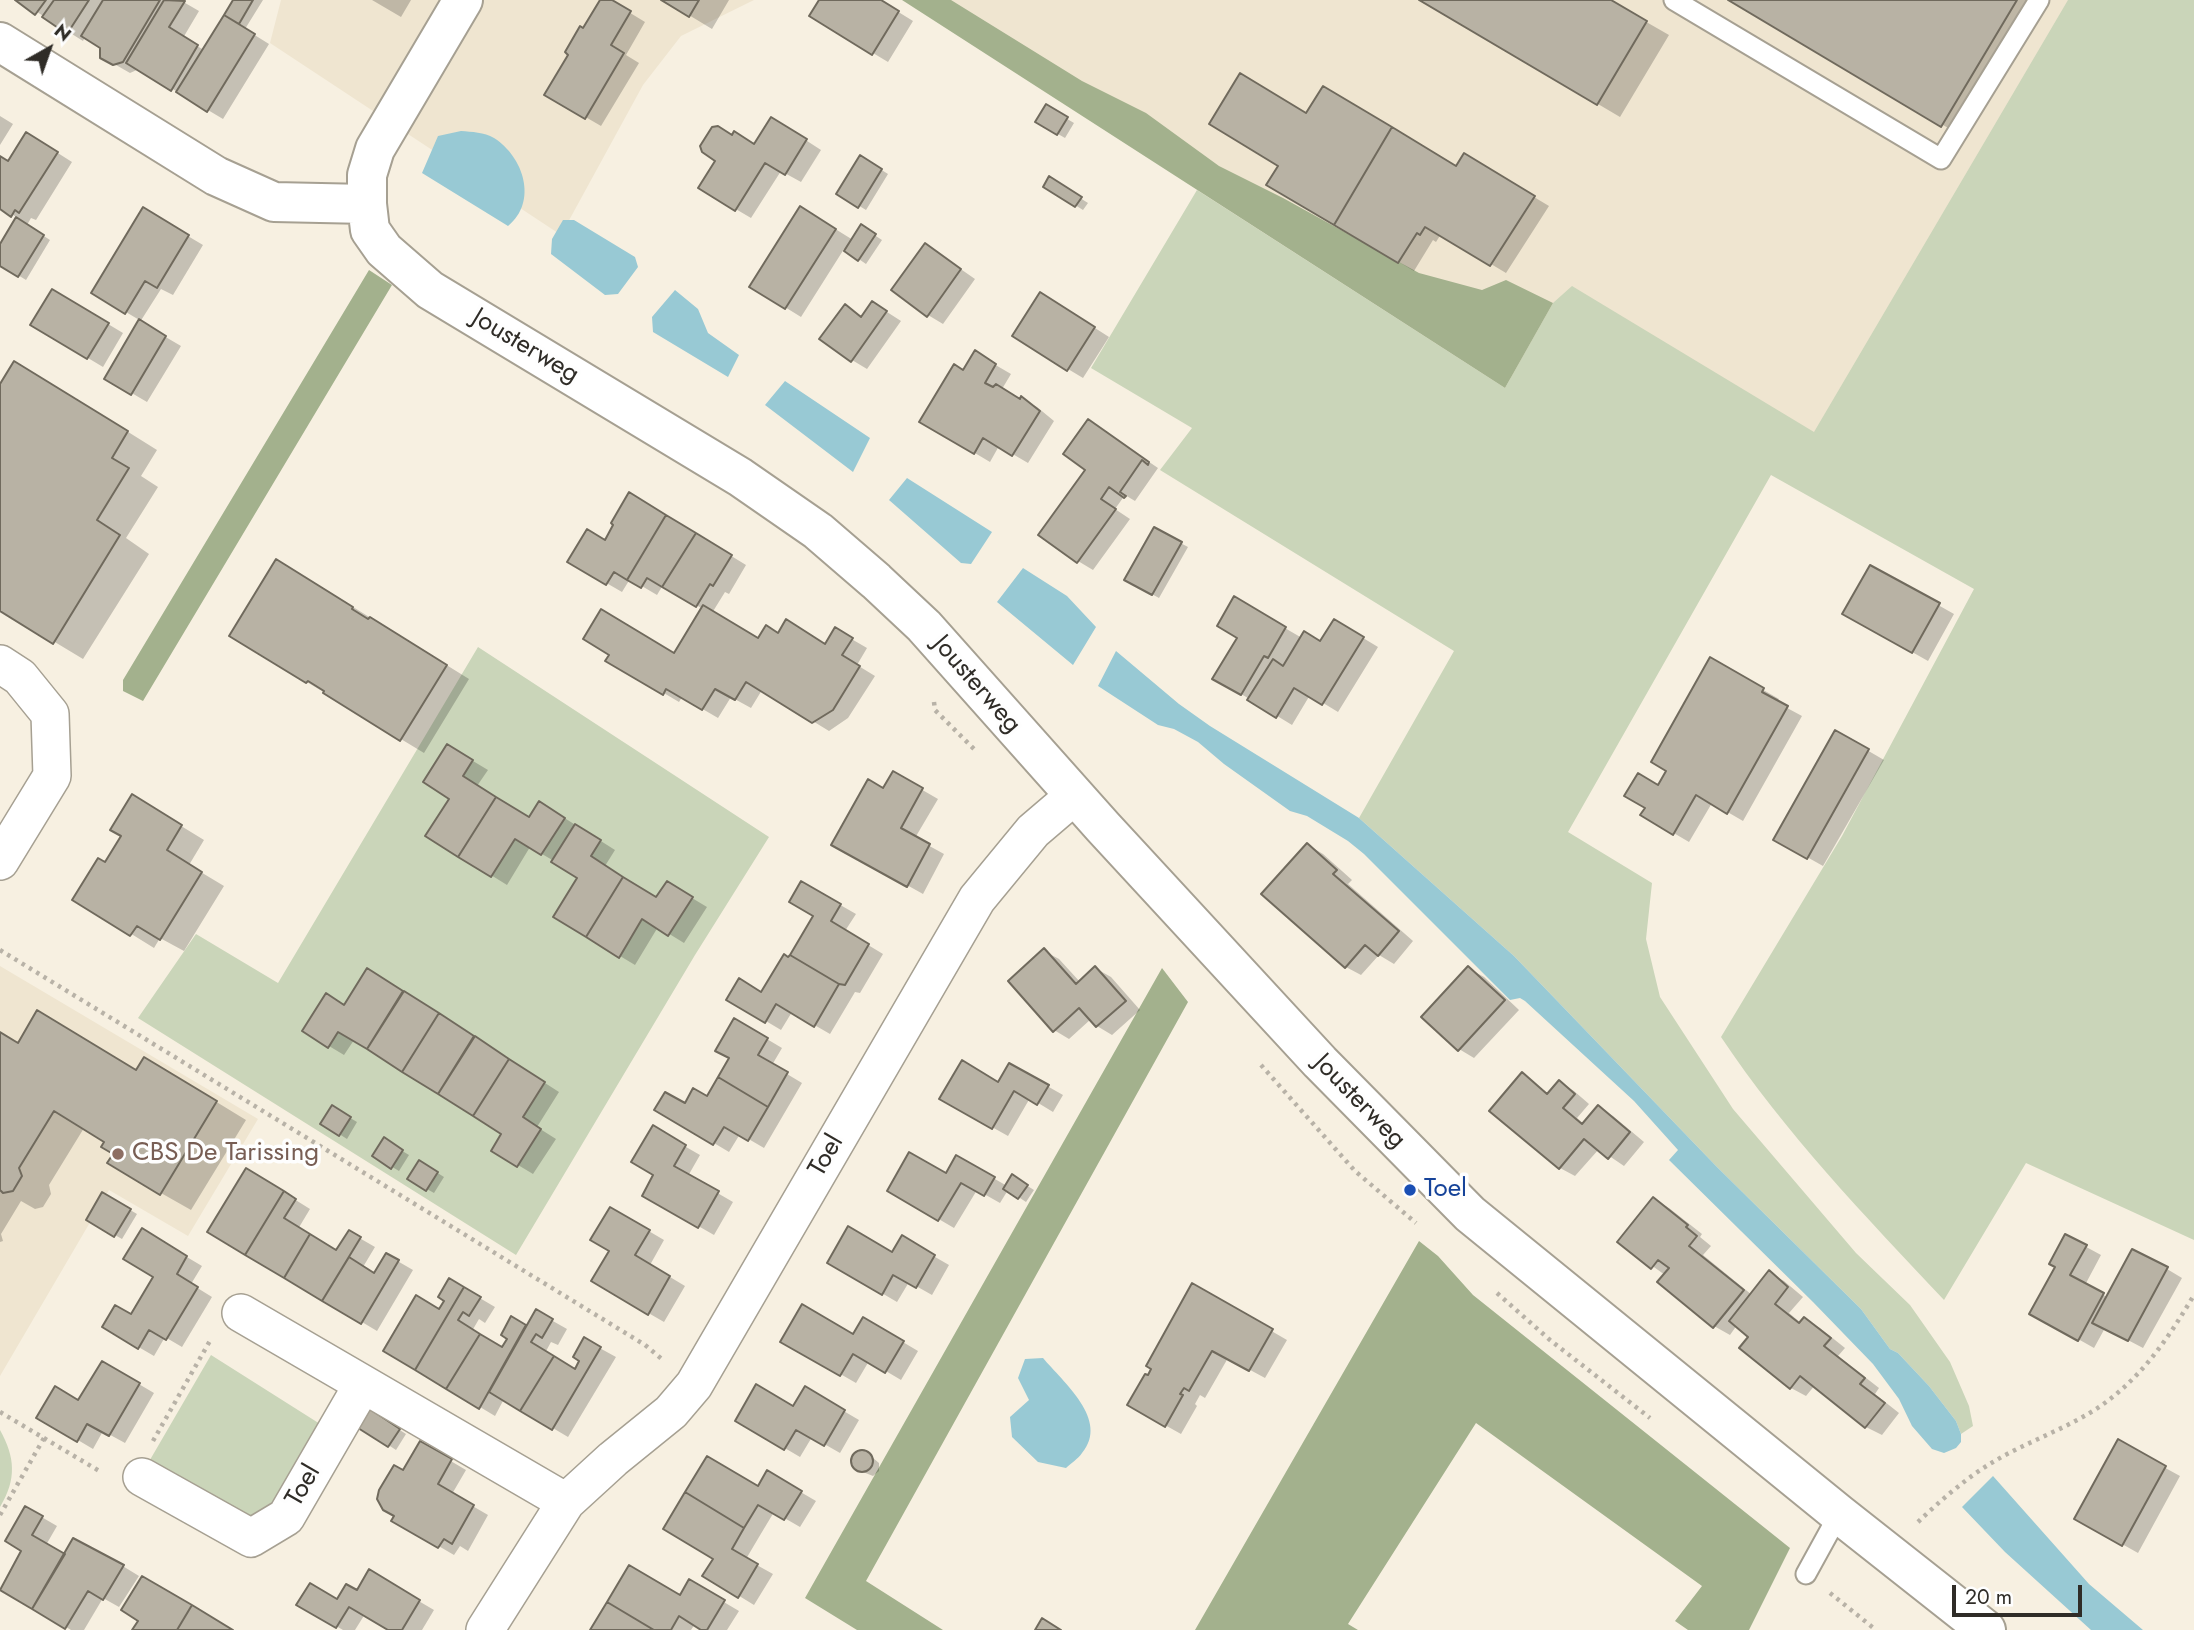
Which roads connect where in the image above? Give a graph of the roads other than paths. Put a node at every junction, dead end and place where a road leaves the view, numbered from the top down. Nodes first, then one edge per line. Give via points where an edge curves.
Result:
1 (463, 0) edge
2 (1674, 0) edge
3 (2039, 0) edge
4 (0, 42) edge
5 (367, 204) junction
6 (0, 664) edge
7 (1074, 796) junction
8 (0, 861) edge
9 (241, 1313) road end
10 (363, 1384) junction
11 (138, 1475) road end
12 (566, 1502) junction
13 (1839, 1514) junction
14 (1806, 1574) road end
15 (485, 1630) edge
16 (1986, 1630) edge

1 - 5 street, Jousterweg via 375,149 367,175
2 - 3 lane via 1941,159
4 - 5 street via 216,176 274,202
5 - 7 street, Jousterweg via 370,230 384,250 430,290 740,477 818,531 924,626
6 - 8 street via 20,677 50,714 52,776
7 - 12 street, Toel via 1033,831 977,899 694,1385 671,1412
7 - 13 street, Jousterweg via 1320,1062 1470,1213
9 - 10 street
10 - 11 street, Toel via 286,1517 251,1538
10 - 12 street
12 - 15 street, Toel
13 - 14 lane
13 - 16 street, Jousterweg

